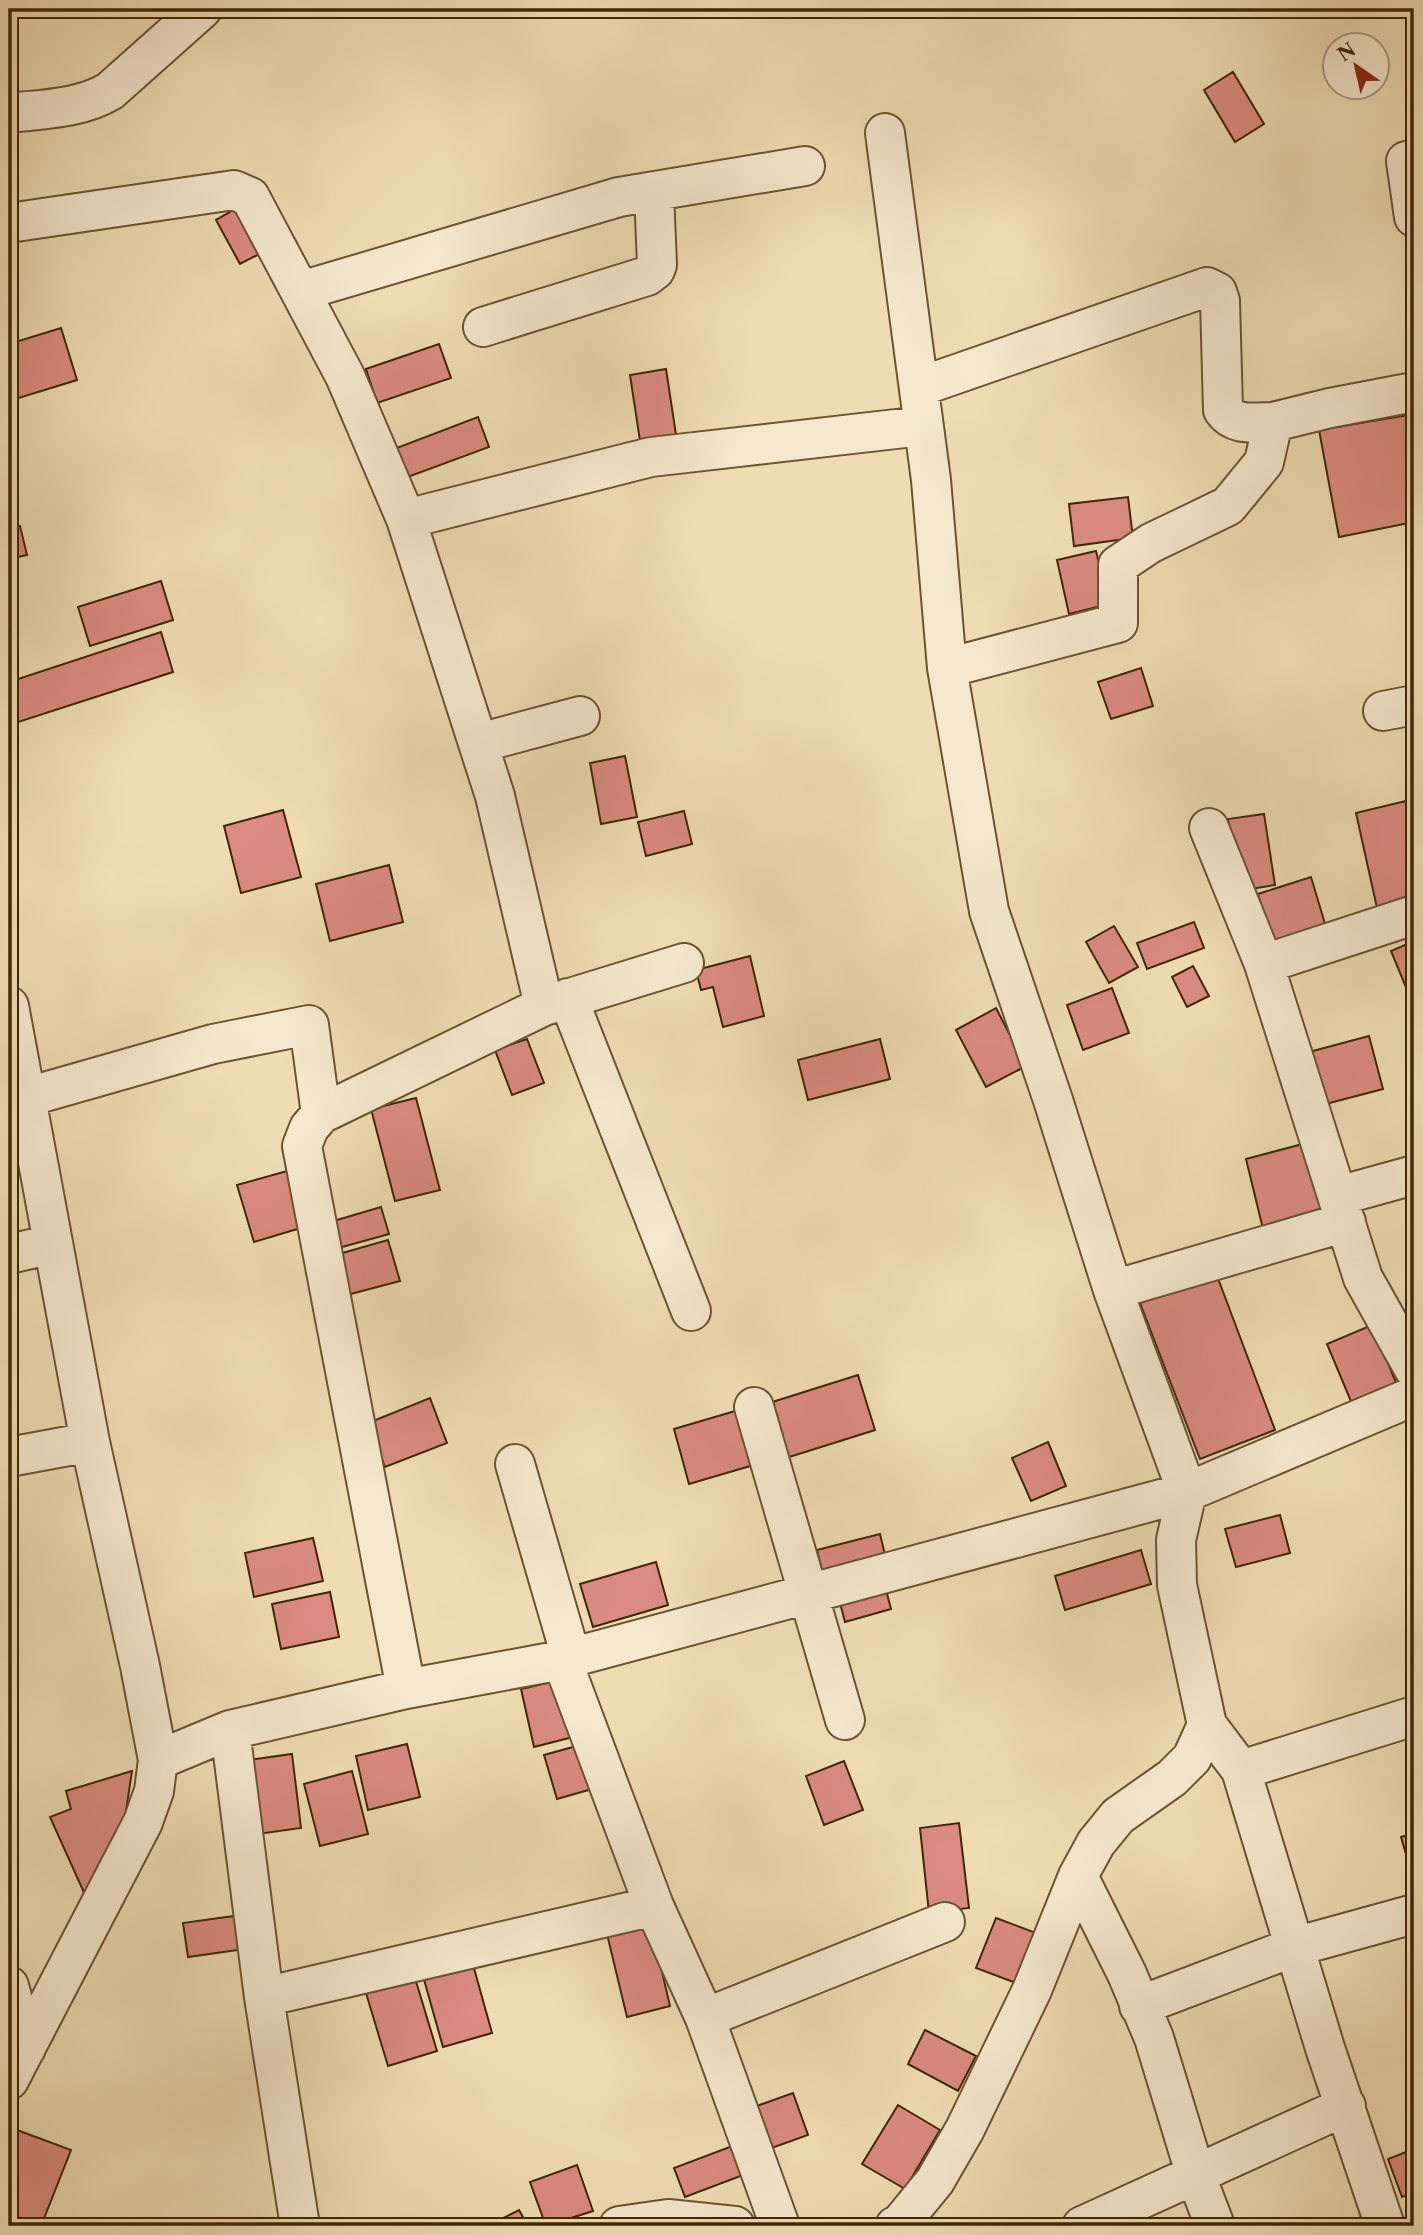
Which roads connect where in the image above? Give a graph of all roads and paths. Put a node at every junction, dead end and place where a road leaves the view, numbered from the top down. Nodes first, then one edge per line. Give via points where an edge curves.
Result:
1 (202, 9) edge
2 (9, 113) edge
3 (885, 133) dead end
4 (1406, 161) dead end
5 (805, 166) dead end
6 (654, 192) junction
7 (1414, 217) edge
8 (9, 223) edge
9 (301, 291) junction
10 (483, 327) dead end
11 (919, 387) junction
12 (1414, 392) edge
13 (1273, 422) junction
14 (922, 426) junction
15 (406, 519) junction
16 (947, 668) junction
17 (580, 716) dead end
18 (479, 743) junction
19 (1209, 828) dead end
20 (1414, 915) edge
21 (684, 962) dead end
22 (1264, 964) junction
23 (556, 1002) junction
24 (9, 1006) edge
25 (27, 1097) junction
26 (320, 1114) junction
27 (22, 1139) edge
28 (1414, 1175) edge
29 (1342, 1209) junction
30 (52, 1244) junction
31 (9, 1254) edge
32 (1113, 1290) junction
33 (691, 1311) dead end
34 (1414, 1369) edge
35 (1414, 1396) edge
36 (754, 1408) dead end
37 (90, 1442) junction
38 (9, 1457) edge
39 (515, 1464) dead end
40 (1187, 1492) junction
41 (810, 1595) junction
42 (566, 1658) junction
43 (407, 1689) junction
44 (1414, 1716) edge
45 (845, 1720) dead end
46 (1207, 1725) junction
47 (230, 1730) junction
48 (158, 1760) junction
49 (1241, 1770) junction
50 (1078, 1876) junction
51 (654, 1906) junction
52 (1414, 1913) edge
53 (945, 1922) dead end
54 (1294, 1947) junction
55 (9, 1986) edge
56 (264, 1997) junction
57 (1139, 2006) junction
58 (705, 2018) junction
59 (17, 2064) edge
60 (1346, 2106) junction
61 (1196, 2176) junction
62 (300, 2226) edge
63 (619, 2226) edge
64 (735, 2226) edge
65 (780, 2226) edge
66 (898, 2226) edge
67 (1082, 2226) edge
68 (1214, 2226) edge
69 (1385, 2226) edge

1 - 2 street via 95,100
3 - 11 street
4 - 7 street
5 - 6 street
6 - 9 street via 592,204
6 - 10 street via 655,271
8 - 9 street via 234,190 250,197
9 - 15 street via 345,376
11 - 13 street via 1207,287 1217,292 1220,301 1223,410 1236,422
11 - 14 street
12 - 13 street
13 - 16 street via 1264,462 1228,506 1118,565 1118,623
14 - 15 street via 651,457
14 - 16 street
15 - 18 street
16 - 32 street via 989,911
17 - 18 street
18 - 23 street
19 - 22 street
20 - 22 street
21 - 23 street
22 - 29 street
23 - 26 street
23 - 33 street
24 - 25 street
25 - 26 street via 213,1044 309,1025
25 - 27 street
26 - 43 street via 302,1146
27 - 30 street
28 - 29 street
29 - 32 street
29 - 34 street via 1363,1278
30 - 31 street
30 - 37 street
32 - 40 street
35 - 40 street
36 - 41 street
37 - 38 street
37 - 48 street
39 - 42 street
40 - 41 street
40 - 46 street via 1176,1540 1177,1585
41 - 42 street
41 - 45 street
42 - 43 street
42 - 51 street
43 - 47 street
44 - 49 street
46 - 49 street
46 - 50 street via 1192,1758 1118,1816
47 - 48 street
47 - 56 street
48 - 59 street via 154,1791 142,1822
49 - 54 street
50 - 57 street
50 - 66 street via 1032,1990 965,2129
51 - 56 street
51 - 58 street
52 - 54 street
53 - 58 street
54 - 57 street
54 - 60 street
55 - 59 street
56 - 62 street
57 - 61 street via 1154,2038
58 - 65 street
60 - 61 street
60 - 69 street
61 - 67 street
61 - 68 street
63 - 64 street via 668,2219

